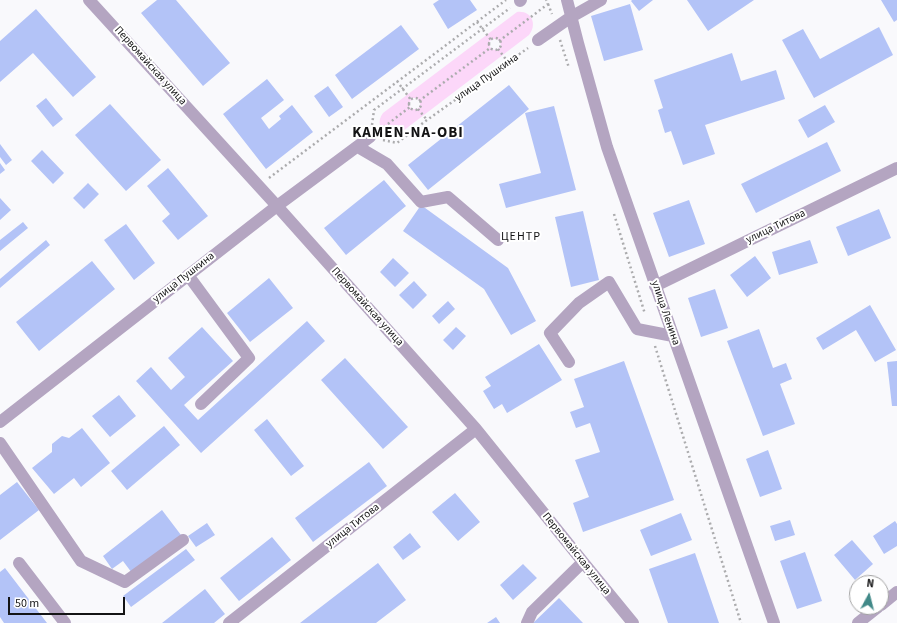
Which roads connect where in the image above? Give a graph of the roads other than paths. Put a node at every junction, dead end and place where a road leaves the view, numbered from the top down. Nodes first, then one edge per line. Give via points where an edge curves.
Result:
1 (89, 0) edge
2 (567, 0) edge
3 (601, 0) edge
4 (571, 17) junction
5 (538, 40) road end
6 (370, 137) road end
7 (358, 147) junction
8 (897, 168) edge
9 (277, 206) junction
10 (498, 240) dead end
11 (188, 275) junction
12 (655, 286) junction
13 (673, 336) junction
14 (569, 362) dead end
15 (202, 404) dead end
16 (0, 422) edge
17 (476, 429) junction
18 (0, 443) edge
19 (183, 540) dead end
20 (583, 562) junction
21 (19, 563) dead end
22 (897, 592) edge
23 (889, 598) edge
24 (868, 615) edge
25 (65, 623) edge
26 (229, 623) edge
27 (527, 623) edge
28 (633, 623) edge
29 (774, 623) edge
30 (858, 623) edge

1 - 9 street, Первомайская улица
2 - 4 street, улица Ленина
3 - 4 street
4 - 5 street
4 - 12 street, улица Ленина via 607,147
6 - 7 street, улица Пушкина
7 - 9 street, улица Пушкина
7 - 10 street via 387,164 421,202 448,197
8 - 12 street, улица Титова
9 - 11 street, улица Пушкина
9 - 17 street, Первомайская улица
11 - 15 street via 249,358
11 - 16 street, улица Пушкина
12 - 13 street, улица Ленина
13 - 14 street via 637,329 609,282 579,303 550,333
13 - 29 street, улица Ленина
17 - 20 street, Первомайская улица
17 - 26 street, улица Титова
18 - 19 street via 81,561 125,582
20 - 27 street via 532,612
20 - 28 street, Первомайская улица
21 - 25 street
22 - 23 street
24 - 30 street

